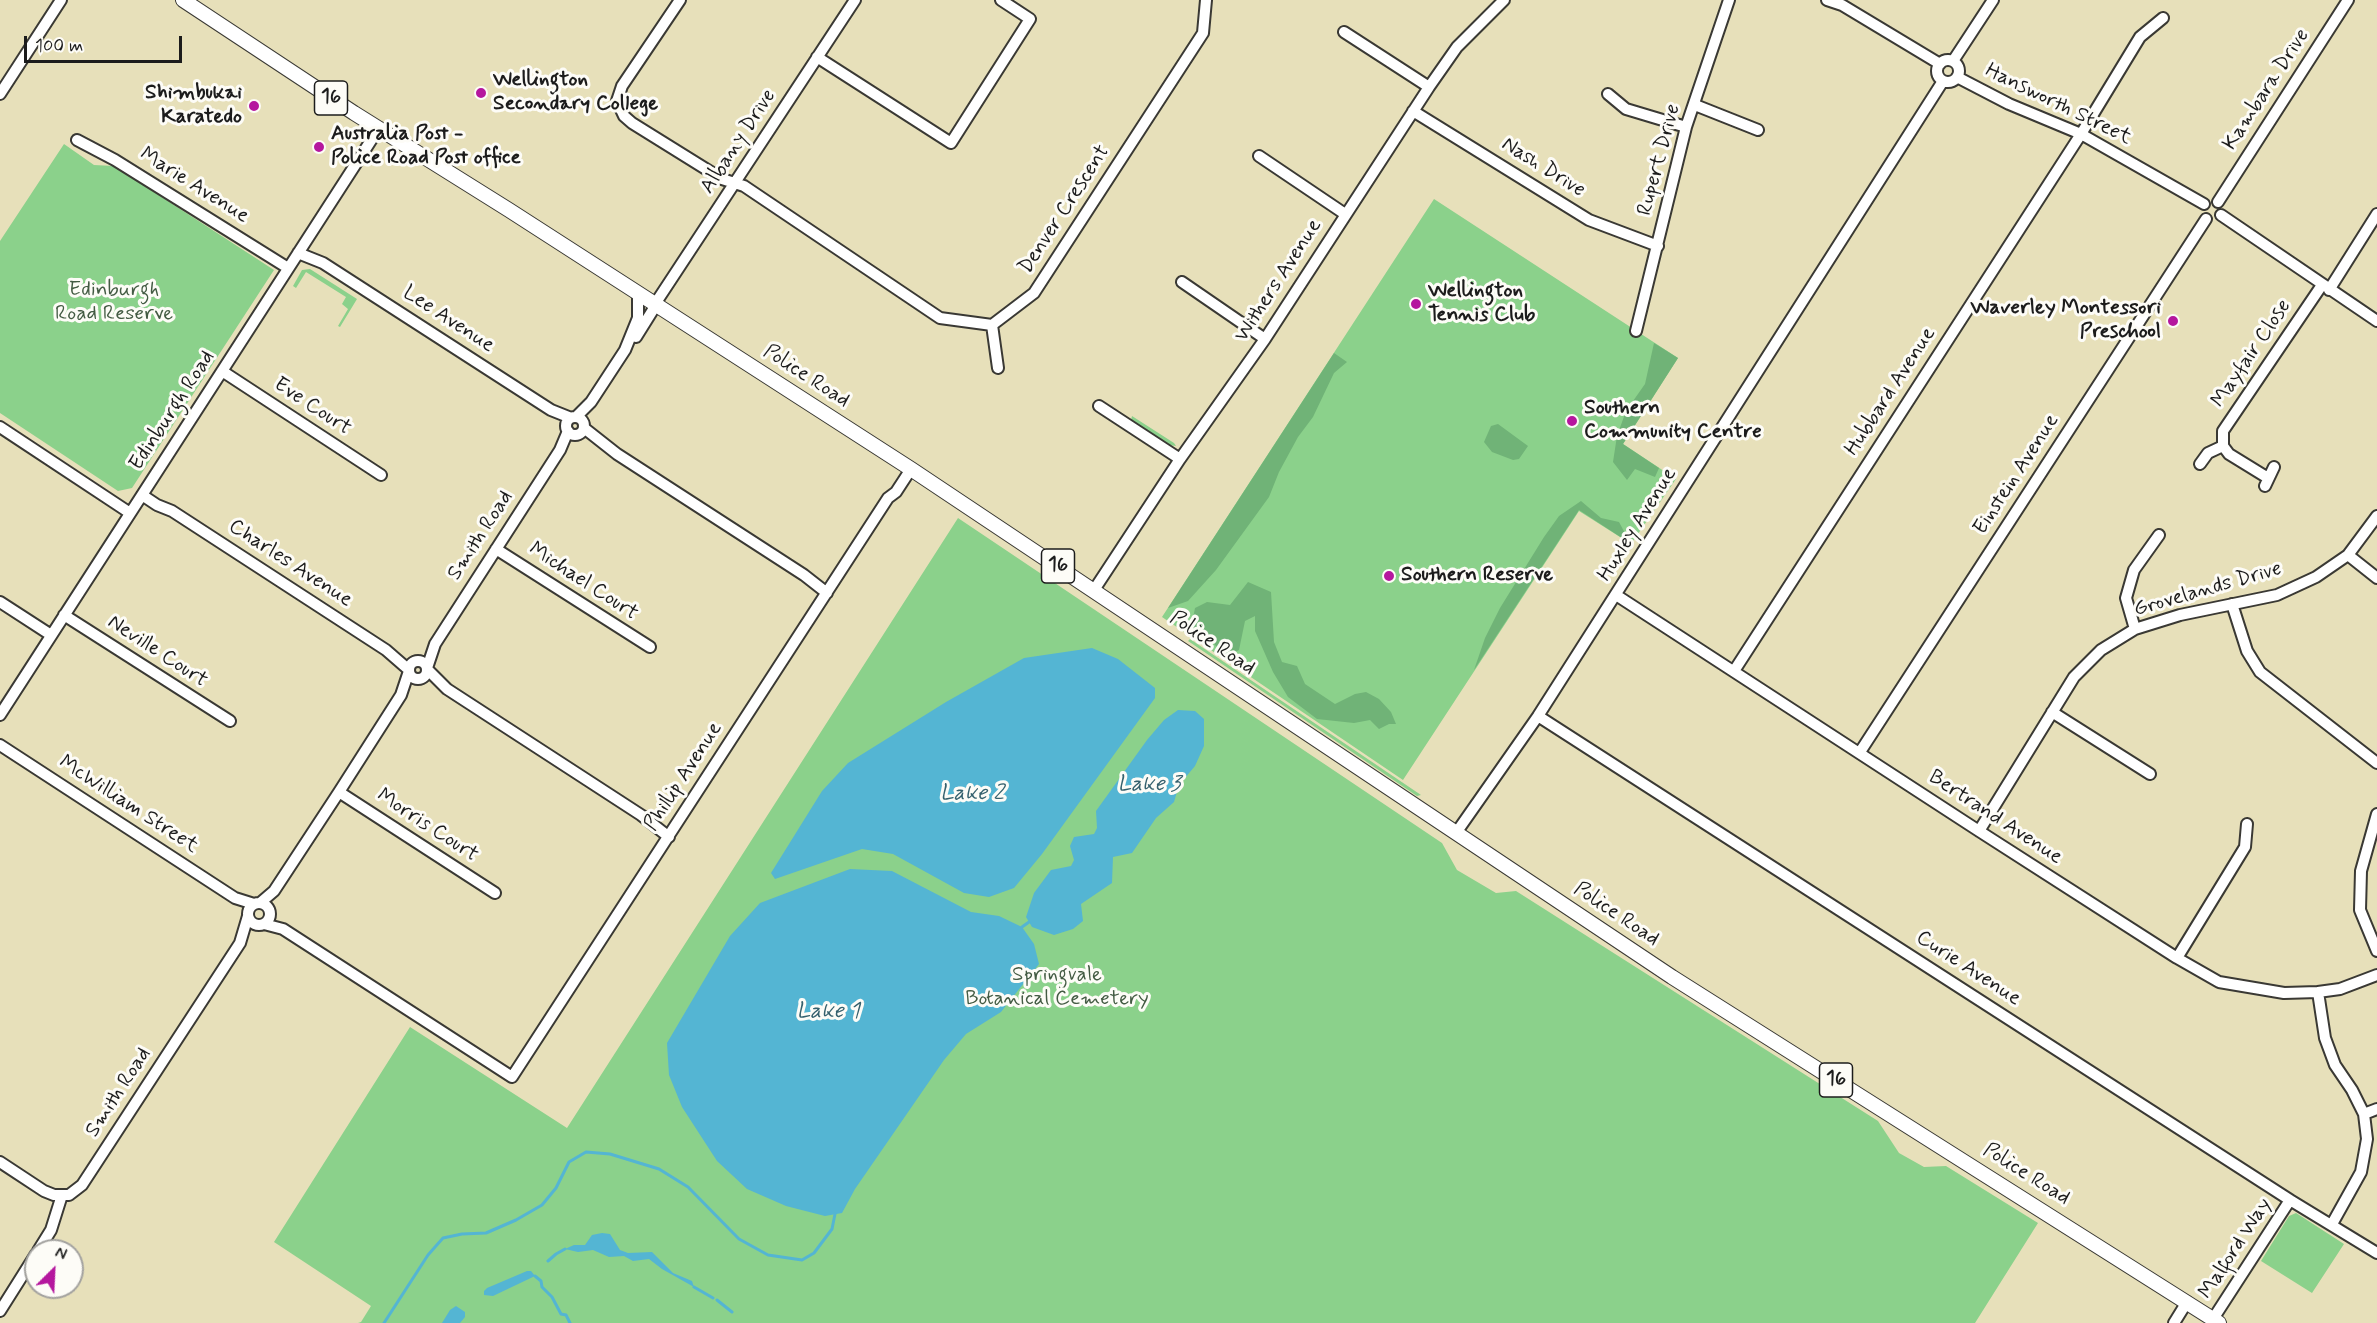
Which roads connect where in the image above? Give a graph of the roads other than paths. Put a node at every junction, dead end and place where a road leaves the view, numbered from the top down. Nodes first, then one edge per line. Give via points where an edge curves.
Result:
1 (61, 0) edge
2 (680, 0) edge
3 (855, 0) edge
4 (1001, 0) edge
5 (1206, 0) edge
6 (1504, 0) edge
7 (1729, 0) edge
8 (1827, 0) edge
9 (1993, 0) edge
10 (2348, 0) edge
11 (186, 1) edge
12 (2163, 18) dead end
13 (1344, 32) dead end
14 (817, 57) junction
15 (1953, 61) junction
16 (1940, 64) junction
17 (1957, 77) junction
18 (1943, 81) junction
19 (1429, 87) junction
20 (0, 94) edge
21 (1608, 94) dead end
22 (1695, 105) junction
23 (1413, 111) junction
24 (1686, 127) junction
25 (379, 128) junction
26 (1758, 130) dead end
27 (2082, 134) junction
28 (77, 141) dead end
29 (1259, 156) dead end
30 (736, 183) junction
31 (2218, 202) junction
32 (2204, 204) junction
33 (1345, 214) junction
34 (2377, 214) edge
35 (2221, 215) junction
36 (2206, 219) junction
37 (1658, 246) junction
38 (301, 249) junction
39 (288, 268) junction
40 (1182, 282) dead end
41 (2325, 287) junction
42 (638, 293) junction
43 (656, 304) junction
44 (2377, 321) edge
45 (992, 325) junction
46 (1636, 331) dead end
47 (1265, 339) junction
48 (625, 350) junction
49 (998, 368) dead end
50 (222, 371) junction
51 (1100, 406) dead end
52 (575, 426) junction
53 (0, 427) edge
54 (2223, 447) junction
55 (1180, 459) junction
56 (2200, 464) dead end
57 (2274, 467) dead end
58 (908, 468) junction
59 (381, 475) dead end
60 (143, 492) junction
61 (130, 513) junction
62 (2377, 516) edge
63 (2159, 535) dead end
64 (496, 549) junction
65 (2348, 555) junction
66 (2377, 578) edge
67 (829, 590) junction
68 (1094, 590) junction
69 (1616, 595) junction
70 (0, 602) edge
71 (2232, 604) junction
72 (64, 615) junction
73 (2135, 629) junction
74 (51, 635) junction
75 (435, 644) junction
76 (650, 647) dead end
77 (412, 666) junction
78 (427, 669) junction
79 (1734, 671) junction
80 (420, 678) junction
81 (447, 689) junction
82 (401, 695) junction
83 (2052, 712) junction
84 (0, 715) edge
85 (1538, 716) junction
86 (230, 721) dead end
87 (0, 745) edge
88 (1860, 752) junction
89 (2377, 763) edge
90 (2150, 774) dead end
91 (339, 792) junction
92 (2377, 814) edge
93 (2247, 824) dead end
94 (1979, 831) junction
95 (1456, 833) junction
96 (671, 834) junction
97 (274, 891) junction
98 (495, 893) dead end
99 (252, 909) junction
100 (270, 912) junction
101 (263, 924) junction
102 (283, 929) junction
103 (240, 943) junction
104 (2377, 951) edge
105 (2177, 958) junction
106 (2377, 975) edge
107 (2318, 992) junction
108 (2377, 1109) edge
109 (2364, 1114) junction
110 (0, 1162) edge
111 (62, 1196) junction
112 (2290, 1200) junction
113 (2332, 1224) junction
114 (45, 1239) edge
115 (2377, 1253) edge
116 (24, 1273) edge
117 (2187, 1302) junction
118 (0, 1311) edge
119 (2216, 1321) edge
120 (2174, 1323) edge

1 - 20 street
2 - 30 street via 622,86 617,101 632,123 722,179
3 - 14 street, Albany Drive
4 - 14 street via 1030,19 951,143
5 - 45 street, Denver Crescent via 1203,33 1034,293
6 - 19 street, Withers Avenue via 1457,47
7 - 22 street, Rupert Drive
8 - 16 street via 1842,5
9 - 15 street
10 - 31 street, Kambara Drive
11 - 25 main road, Police Road / 16
12 - 27 street, Hubbard Avenue via 2140,37
13 - 19 street
14 - 30 street, Albany Drive
15 - 16 street
15 - 17 street via 1959,70
16 - 18 street via 1937,71
17 - 18 street via 1951,82
17 - 27 street, Hansworth Street
18 - 69 street, Huxley Avenue
19 - 23 street, Withers Avenue
21 - 24 street via 1626,109
22 - 24 street, Rupert Drive
22 - 26 street
23 - 33 street, Withers Avenue
23 - 37 street, Nash Drive via 1589,220
24 - 37 street, Rupert Drive
25 - 38 street, Edinburgh Road
25 - 42 main road, Police Road / 16
27 - 32 street, Hansworth Street
27 - 79 street, Hubbard Avenue
28 - 39 street, Marie Avenue via 115,160
29 - 33 street
30 - 43 street, Albany Drive
30 - 45 street via 940,318
31 - 32 street
31 - 35 street
32 - 36 street via 2202,213
33 - 47 street, Withers Avenue
34 - 41 street, Mayfair Close
35 - 36 street via 2216,220
35 - 41 street
36 - 88 street, Einstein Avenue
37 - 46 street, Rupert Drive
38 - 39 street, Edinburgh Road
38 - 52 street, Lee Avenue
39 - 50 street, Edinburgh Road
40 - 47 street
41 - 44 street
41 - 54 street, Mayfair Close via 2223,431
42 - 43 main road, Police Road / 16
42 - 48 street, Smith Road via 638,318
43 - 48 street, Smith Road
43 - 58 main road, Police Road / 16
45 - 49 street
47 - 55 street, Withers Avenue
48 - 52 street, Smith Road
50 - 59 street, Eve Court
50 - 60 street, Edinburgh Road
51 - 55 street
52 - 64 street, Smith Road
52 - 67 street, Lee Avenue
53 - 61 street
54 - 56 street via 2208,453
54 - 57 street via 2267,482
55 - 68 street, Withers Avenue
58 - 67 street, Phillip Avenue via 891,488
58 - 68 main road, Police Road / 16
60 - 61 street, Edinburgh Road
60 - 77 street, Charles Avenue via 157,506 172,511
61 - 72 street, Edinburgh Road
62 - 65 street, Grovelands Drive
63 - 73 street via 2134,570 2126,598
64 - 75 street, Smith Road
64 - 76 street, Michael Court
65 - 66 street
65 - 71 street, Grovelands Drive via 2316,577 2277,595
67 - 96 street, Phillip Avenue
68 - 95 main road, Police Road / 16
69 - 79 street, Bertrand Avenue
69 - 85 street, Huxley Avenue
70 - 74 street
71 - 73 street, Grovelands Drive
71 - 89 street via 2247,651 2260,672
72 - 74 street, Edinburgh Road
72 - 86 street, Neville Court
73 - 83 street, Grovelands Drive via 2101,650 2074,676
74 - 84 street, Edinburgh Road
75 - 77 street, Smith Road
75 - 78 street, Smith Road
77 - 78 street via 423,662
77 - 80 street via 414,678
77 - 82 street, Smith Road
78 - 80 street
78 - 81 street
79 - 88 street, Bertrand Avenue
80 - 81 street
80 - 82 street, Smith Road
81 - 96 street
82 - 91 street, Smith Road
83 - 90 street
83 - 94 street, Grovelands Drive
85 - 95 street, Huxley Avenue
85 - 112 street, Curie Avenue
87 - 99 street, McWilliam Street
88 - 94 street, Bertrand Avenue
91 - 97 street, Smith Road
91 - 98 street, Morris Court
92 - 104 street via 2361,871 2360,910
93 - 105 street via 2245,847
94 - 105 street, Bertrand Avenue
95 - 117 main road, Police Road / 16 via 1672,977
96 - 102 street, Phillip Avenue via 512,1077
97 - 99 street, Smith Road
97 - 100 street, Smith Road
99 - 100 street via 265,905
99 - 101 street via 253,923
99 - 103 street, Smith Road
100 - 101 street
100 - 102 street
101 - 102 street
101 - 103 street, Smith Road
103 - 111 street, Smith Road via 82,1185
105 - 107 street, Bertrand Avenue via 2219,982 2284,993
106 - 107 street, Bertrand Avenue via 2340,989
107 - 109 street via 2325,1038 2335,1065
108 - 109 street
109 - 113 street via 2367,1139 2361,1172
110 - 111 street via 44,1191
111 - 114 street
112 - 113 street, Curie Avenue
112 - 119 street, Malford Way
113 - 115 street, Curie Avenue
116 - 118 street
117 - 119 main road, Police Road / 16
117 - 120 street

